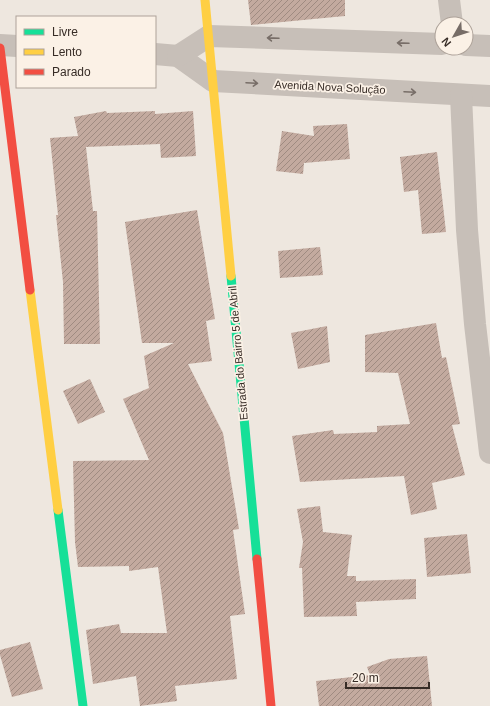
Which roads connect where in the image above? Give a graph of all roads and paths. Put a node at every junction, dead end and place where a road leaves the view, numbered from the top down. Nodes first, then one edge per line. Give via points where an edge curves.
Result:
1 (206, 0) edge
2 (449, 0) edge
3 (451, 16) edge
4 (209, 36) junction
5 (434, 44) edge
6 (474, 45) edge
7 (0, 46) edge
8 (16, 46) edge
9 (490, 46) edge
10 (156, 54) edge
11 (178, 56) junction
12 (213, 81) junction
13 (461, 95) junction
14 (490, 96) edge
15 (490, 453) edge
16 (83, 706) edge
17 (271, 706) edge

1 - 4 street, Estrada do Bairro 5 de Abril
2 - 3 street
5 -> 4 street
4 - 11 street
4 - 12 street, Estrada do Bairro 5 de Abril
6 - 9 street
7 - 8 street
7 - 16 street
10 - 11 street
11 - 12 street
12 -> 13 street, Avenida Nova Solução
12 - 17 street, Estrada do Bairro 5 de Abril
13 - 14 street, Avenida Nova Solução
13 - 15 street via 467,230

